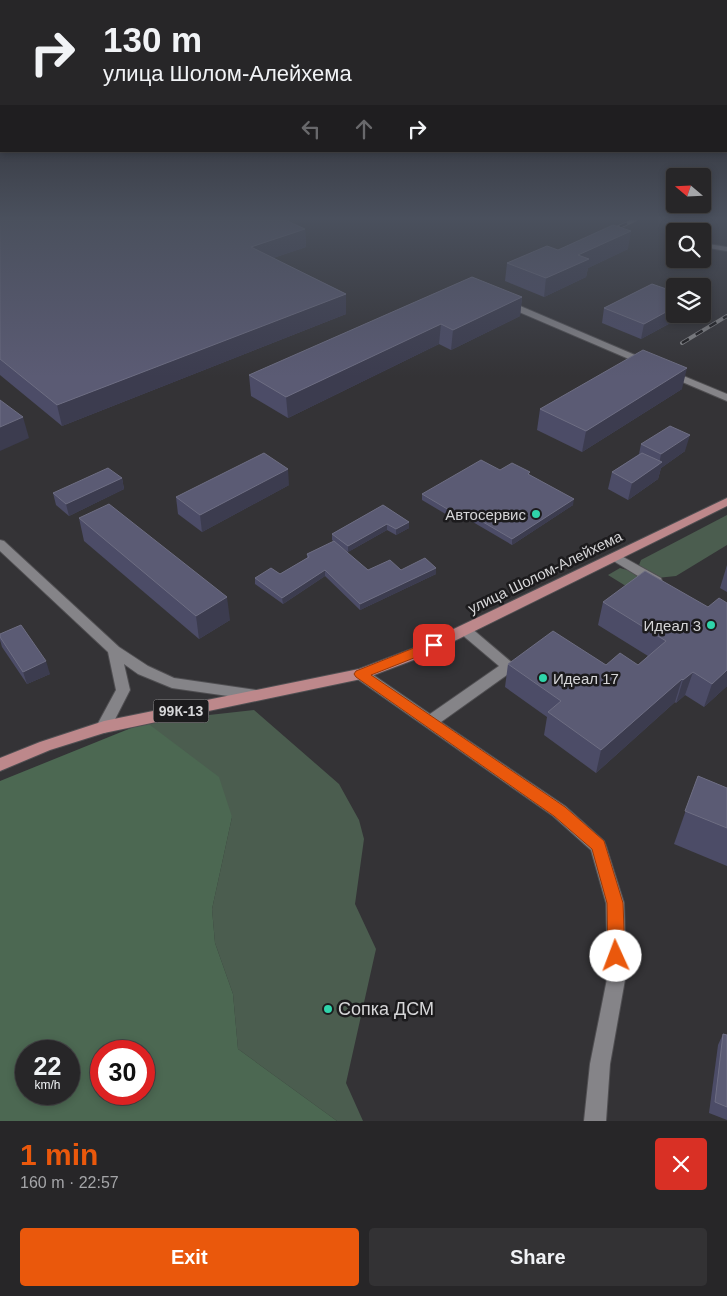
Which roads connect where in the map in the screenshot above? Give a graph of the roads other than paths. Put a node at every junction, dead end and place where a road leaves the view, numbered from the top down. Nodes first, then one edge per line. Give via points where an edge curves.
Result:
1 (499, 300) edge
2 (727, 398) edge
3 (727, 501) edge
4 (0, 544) edge
5 (616, 557) junction
6 (667, 588) edge
7 (465, 630) junction
8 (114, 650) junction
9 (361, 674) junction
10 (259, 696) junction
11 (430, 722) junction
12 (104, 727) junction
13 (0, 765) edge
14 (595, 1121) edge

1 - 2 street
3 - 5 main road, улица Шолом-Алейхема
4 - 8 street
5 - 6 street
5 - 7 main road, улица Шолом-Алейхема
7 - 9 main road, улица Шолом-Алейхема
7 - 11 street via 509,666
8 - 10 street via 144,670 172,683
8 - 12 street via 123,690
9 - 10 main road, улица Шолом-Алейхема
9 - 11 street
10 - 12 main road, 99К-13
11 - 14 street via 559,811 598,846 615,903 617,974 600,1064
12 - 13 main road, 99К-13

